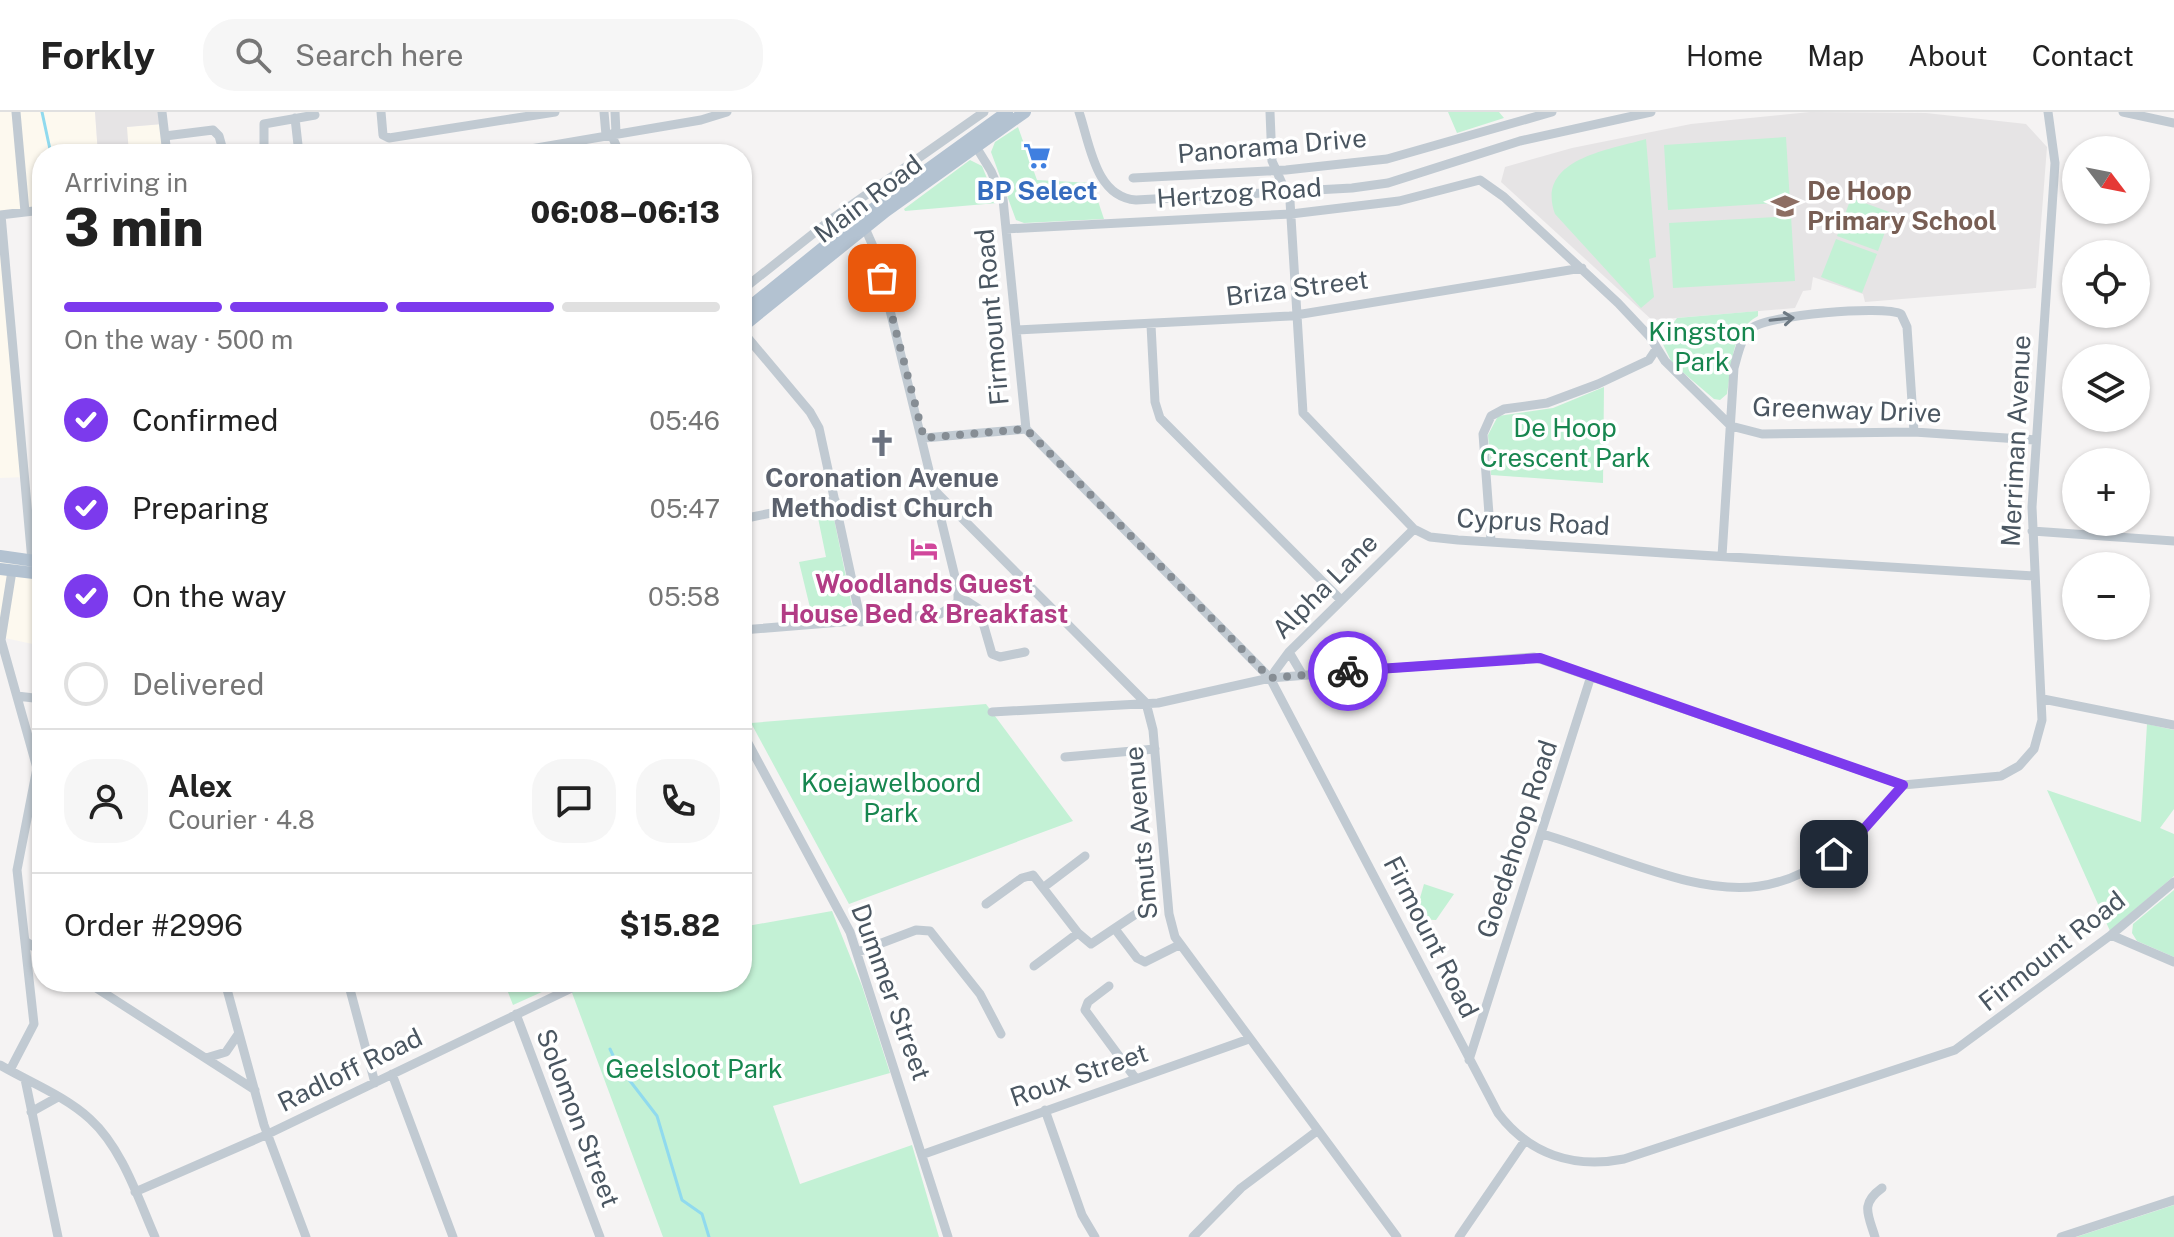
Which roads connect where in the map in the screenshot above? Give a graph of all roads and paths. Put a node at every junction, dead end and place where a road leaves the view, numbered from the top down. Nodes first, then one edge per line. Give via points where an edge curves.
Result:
1 (16, 112) edge
2 (162, 112) edge
3 (381, 112) edge
4 (555, 112) edge
5 (604, 112) edge
6 (615, 112) edge
7 (727, 112) edge
8 (984, 112) edge
9 (1007, 112) edge
10 (1025, 112) edge
11 (1079, 112) edge
12 (1270, 112) edge
13 (1552, 112) edge
14 (1651, 112) edge
15 (2048, 112) edge
16 (2123, 112) edge
17 (315, 115) dead end
18 (295, 118) junction
19 (2174, 123) edge
20 (611, 134) junction
21 (165, 136) junction
22 (973, 143) junction
23 (166, 144) edge
24 (221, 144) edge
25 (263, 144) edge
26 (298, 144) edge
27 (557, 144) edge
28 (616, 144) edge
29 (1276, 171) junction
30 (1133, 178) dead end
31 (1471, 180) joint
32 (1285, 192) junction
33 (32, 211) edge
34 (25, 212) junction
35 (1291, 214) junction
36 (0, 215) edge
37 (865, 228) junction
38 (1006, 229) junction
39 (1582, 268) junction
40 (752, 282) edge
41 (752, 305) edge
42 (1296, 314) junction
43 (752, 321) edge
44 (1151, 325) junction
45 (1017, 330) junction
46 (752, 341) edge
47 (1657, 348) junction
48 (1731, 426) junction
49 (1026, 429) junction
50 (1914, 432) junction
51 (924, 438) junction
52 (2036, 440) junction
53 (935, 491) junction
54 (835, 500) junction
55 (32, 515) edge
56 (752, 517) edge
57 (967, 522) junction
58 (1414, 529) junction
59 (944, 530) junction
60 (2032, 531) junction
61 (1491, 541) junction
62 (2174, 541) edge
63 (0, 556) edge
64 (1722, 556) junction
65 (32, 561) edge
66 (6, 570) edge
67 (32, 573) edge
68 (2034, 576) junction
69 (959, 596) junction
70 (1341, 600) junction
71 (861, 622) junction
72 (752, 629) edge
73 (1025, 652) dead end
74 (1289, 652) junction
75 (1302, 674) junction
76 (1591, 676) junction
77 (1270, 678) junction
78 (17, 696) junction
79 (32, 698) edge
80 (2043, 699) junction
81 (1146, 703) junction
82 (992, 712) dead end
83 (2174, 725) edge
84 (32, 746) edge
85 (1155, 749) junction
86 (752, 750) edge
87 (1065, 757) dead end
88 (1903, 785) junction
89 (32, 790) edge
90 (1543, 834) junction
91 (1085, 856) dead end
92 (2174, 882) edge
93 (1044, 887) junction
94 (986, 904) dead end
95 (1136, 914) dead end
96 (1115, 929) junction
97 (1078, 933) junction
98 (2111, 935) junction
99 (25, 941) junction
100 (1179, 945) junction
101 (32, 946) edge
102 (858, 952) junction
103 (2174, 962) edge
104 (1034, 966) dead end
105 (1109, 986) dead end
106 (103, 992) edge
107 (228, 992) edge
108 (351, 992) edge
109 (563, 992) edge
110 (516, 1014) junction
111 (239, 1033) junction
112 (1001, 1034) dead end
113 (1249, 1039) junction
114 (205, 1058) junction
115 (1469, 1060) junction
116 (5, 1068) edge
117 (392, 1074) junction
118 (25, 1079) junction
119 (1136, 1079) junction
120 (375, 1083) junction
121 (255, 1090) junction
122 (58, 1097) junction
123 (1045, 1110) junction
124 (31, 1112) junction
125 (1317, 1131) junction
126 (268, 1134) junction
127 (1524, 1142) junction
128 (924, 1154) junction
129 (1882, 1188) dead end
130 (135, 1192) junction
131 (2174, 1200) edge
132 (58, 1237) edge
133 (155, 1237) edge
134 (306, 1237) edge
135 (453, 1237) edge
136 (600, 1237) edge
137 (948, 1237) edge
138 (1095, 1237) edge
139 (1193, 1237) edge
140 (1397, 1237) edge
141 (1459, 1237) edge
142 (1875, 1237) edge
143 (2061, 1237) edge

1 - 34 street
2 - 21 street
3 - 4 street via 383,135 389,138
5 - 20 street
6 - 20 street
7 - 20 street
8 - 40 street
9 - 22 main road, Main Road
10 - 22 main road, Main Road
11 - 32 street via 1102,180 1121,197
12 - 29 street
13 - 29 street, Panorama Drive via 1398,156
14 - 32 street via 1520,141 1388,183
15 - 52 street, Merriman Avenue via 2055,163
16 - 19 street
17 - 18 street
18 - 25 street via 264,124
18 - 26 street
20 - 27 street
20 - 28 street
21 - 23 street
21 - 24 street via 213,130
22 - 37 main road, Main Road
22 - 38 street, Firmount Road via 1003,199
22 - 41 main road, Main Road via 856,221
29 - 30 street, Panorama Drive
29 - 32 street
31 - 35 street, Hertzog Road via 1399,201
31 - 39 street, Greenway Drive via 1491,185
32 - 35 street
33 - 34 street
34 - 36 street
35 - 38 street, Hertzog Road
35 - 42 street
36 - 55 street
37 - 43 main road, Main Road
37 - 51 street
38 - 45 street, Firmount Road
39 - 42 street, Briza Street
39 - 47 street, Greenway Drive
42 - 44 street, Briza Street
42 - 58 street via 1303,413
44 - 45 street, Briza Street
44 - 70 street via 1160,418
45 - 49 street, Firmount Road
46 - 54 street via 815,420
47 - 48 street, Greenway Drive
47 - 61 street via 1649,360 1598,384 1491,416 1483,434
48 - 50 street, Greenway Drive via 1762,434
48 -> 50 street via 1734,368 1752,328 1774,319 1886,310 1906,322
48 - 64 street
49 - 51 street
49 - 77 street, Firmount Road
50 - 52 street, Greenway Drive
51 - 53 street
52 - 60 street, Merriman Avenue
53 - 57 street
53 - 59 street
54 - 56 street
54 - 71 street
57 - 59 street via 954,521
57 - 81 street
58 - 61 street, Cyprus Road via 1438,538
58 - 70 street, Alpha Lane
59 - 69 street
60 - 62 street
60 - 68 street, Merriman Avenue
61 - 64 street, Cyprus Road
63 - 65 main road
64 - 68 street, Cyprus Road
66 - 67 main road
66 - 78 street via 1,640
68 - 80 street, Merriman Avenue
69 - 71 street via 952,609 940,614
69 - 73 street via 979,609 992,654
70 - 74 street, Alpha Lane
71 - 72 street
74 - 75 street
74 - 77 street, Alpha Lane
75 - 76 street via 1530,657
75 - 77 street
76 - 88 street
76 - 90 street, Goedehoop Road
77 - 81 street
77 - 115 street, Firmount Road
78 - 79 street
78 - 84 street
80 - 83 street
80 - 88 street, Merriman Avenue via 2038,740 2019,766 1990,778
81 - 82 street
81 - 85 street, Smuts Avenue
85 - 87 street
85 - 100 street, Smuts Avenue via 1169,914
86 - 102 street, Dummer Street
88 - 90 street via 1834,854 1792,879 1751,889 1707,886
89 - 99 street via 17,870
90 - 115 street, Goedehoop Road
91 - 93 street
92 - 98 street, Firmount Road
93 - 94 street via 1028,875
93 - 97 street
95 - 96 street
96 - 97 street via 1094,944
96 - 100 street via 1145,962
97 - 104 street
98 - 103 street
98 - 127 street, Firmount Road via 1946,1053 1624,1159 1585,1163
99 - 101 street
99 - 116 street via 34,1024
100 - 113 street, Smuts Avenue
102 - 112 street via 916,930 930,931 980,994
102 - 128 street, Dummer Street
105 - 119 street via 1085,1010
106 - 114 street
107 - 111 street
108 - 120 street
109 - 110 street, Radloff Road
110 - 117 street, Radloff Road
110 - 136 street, Solomon Street
111 - 114 street via 226,1052
111 - 121 street
113 - 119 street, Roux Street
113 - 125 street, Smuts Avenue
114 - 121 street
115 - 127 street, Firmount Road via 1498,1113
116 - 118 street
117 - 120 street, Radloff Road
117 - 135 street
118 - 122 street
118 - 124 street
119 - 123 street, Roux Street
120 - 126 street, Radloff Road
121 - 126 street
122 - 124 street
122 - 130 street via 100,1128
123 - 128 street, Roux Street
123 - 138 street via 1082,1215
124 - 132 street
125 - 139 street via 1241,1188
125 - 140 street, Smuts Avenue
126 - 130 street, Radloff Road
126 - 134 street
127 - 141 street
128 - 137 street, Dummer Street
129 - 142 street via 1865,1208
130 - 133 street
131 - 143 street

